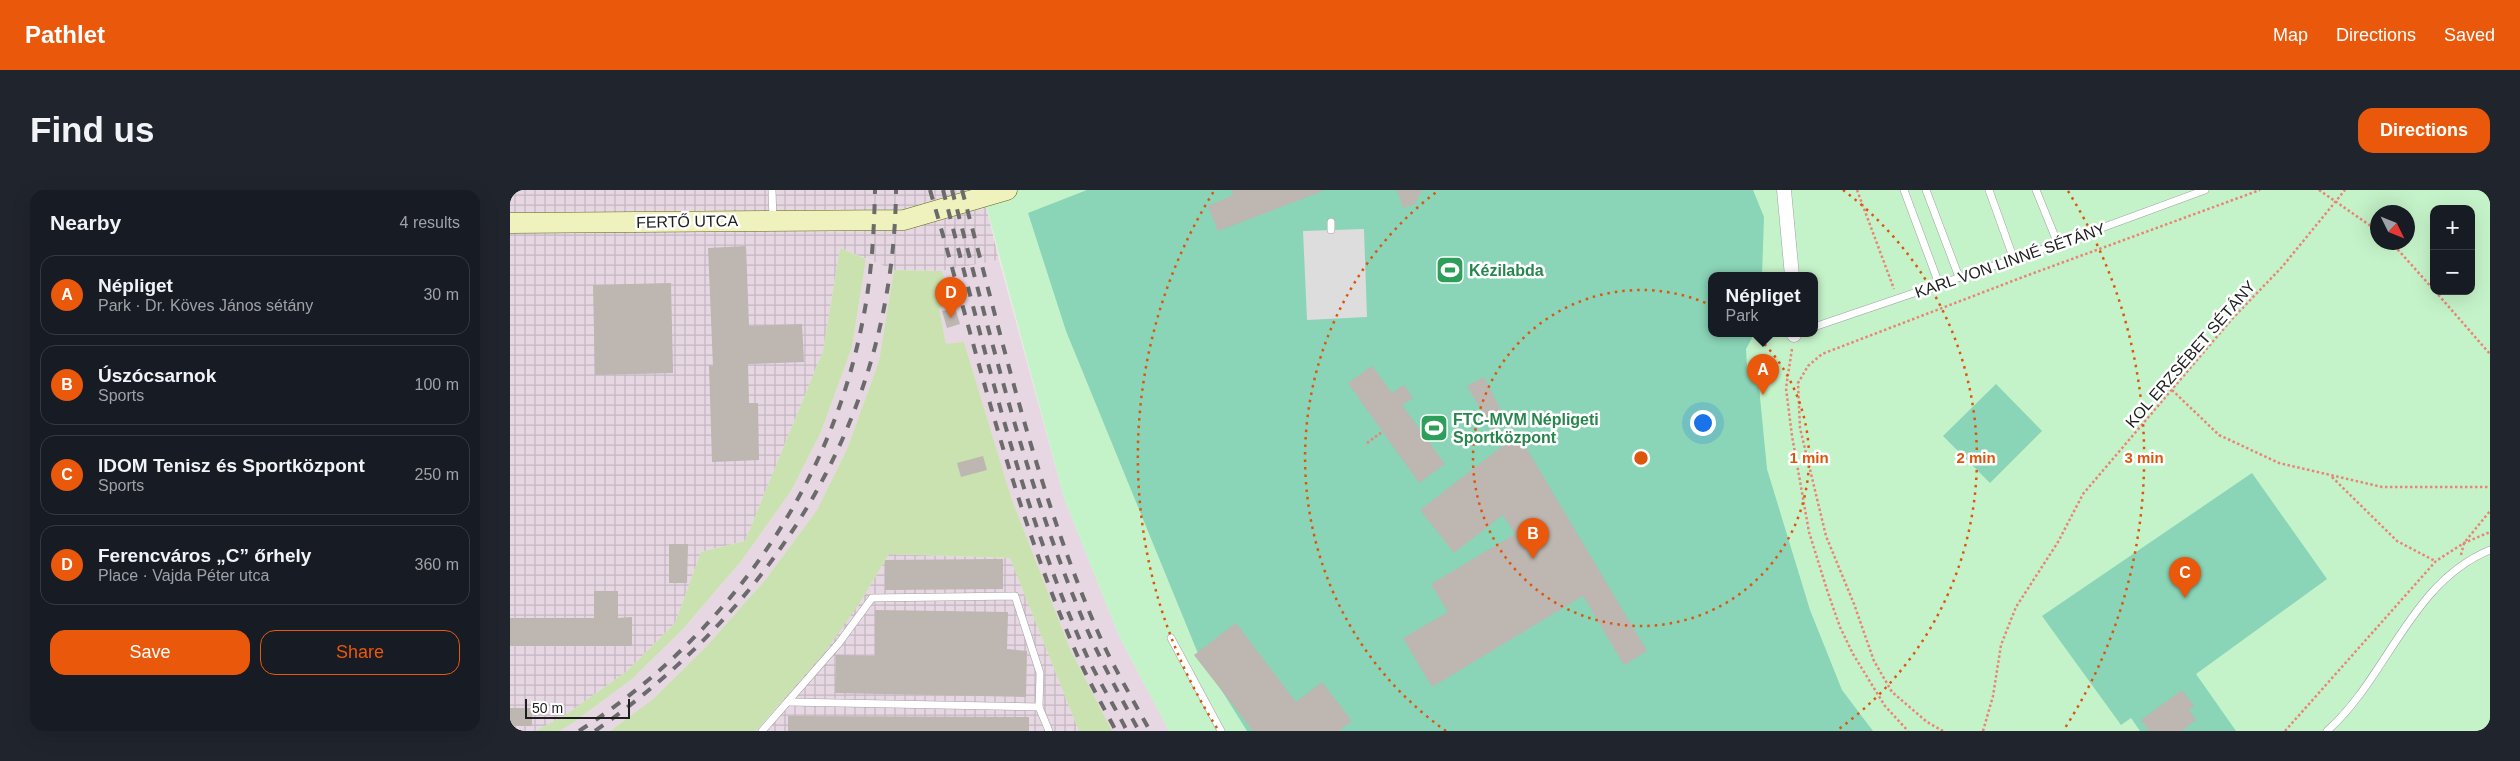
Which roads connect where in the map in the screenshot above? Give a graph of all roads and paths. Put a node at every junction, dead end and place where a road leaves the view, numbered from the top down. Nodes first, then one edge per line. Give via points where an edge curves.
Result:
1 (772, 190) edge
2 (1007, 190) edge
3 (1784, 190) edge
4 (1857, 190) edge
5 (1904, 190) edge
6 (1926, 190) edge
7 (1989, 190) edge
8 (2036, 190) edge
9 (2204, 190) edge
10 (2260, 190) edge
11 (2319, 190) edge
12 (2345, 190) edge
13 (2336, 202) junction
14 (773, 220) junction
15 (510, 223) edge
16 (2370, 225) edge
17 (2058, 244) junction
18 (2398, 250) edge
19 (2013, 257) junction
20 (1792, 272) edge
21 (1959, 277) junction
22 (1939, 284) junction
23 (2430, 286) edge
24 (2438, 295) edge
25 (1898, 300) junction
26 (1818, 326) edge
27 (1794, 337) edge
28 (2490, 354) edge
29 (2172, 390) junction
30 (1382, 432) dead end
31 (1367, 443) dead end
32 (2330, 476) junction
33 (2490, 487) edge
34 (2490, 511) edge
35 (2490, 532) edge
36 (2464, 543) junction
37 (2490, 550) edge
38 (2436, 561) junction
39 (2459, 568) junction
40 (1171, 638) dead end
41 (788, 702) junction
42 (1039, 707) junction
43 (762, 731) edge
44 (1049, 731) edge
45 (1222, 731) edge
46 (1908, 731) edge
47 (1943, 731) edge
48 (1984, 731) edge
49 (2285, 731) edge
50 (2327, 731) edge

1 - 14 lane
2 - 14 street, FERTŐ UTCA via 904,220
3 - 20 street
4 - 25 path
5 - 22 lane
6 - 21 lane
7 - 19 lane
8 - 17 lane
9 - 17 lane, KARL VON LINNÉ SÉTÁNY
10 - 47 path via 1822,354 1808,366 1798,384 1800,428 1826,536 1874,661 1892,692 1927,722
11 - 13 path
12 - 13 path, KOL ERZSÉBET SÉTÁNY
13 - 16 path
13 - 29 path, KOL ERZSÉBET SÉTÁNY
14 - 15 street, FERTŐ UTCA
17 - 19 lane, KARL VON LINNÉ SÉTÁNY
18 - 23 path
19 - 21 lane, KARL VON LINNÉ SÉTÁNY
21 - 22 lane, KARL VON LINNÉ SÉTÁNY
22 - 25 lane, KARL VON LINNÉ SÉTÁNY
24 - 28 path
25 - 26 lane, KARL VON LINNÉ SÉTÁNY
27 - 46 path via 1786,388 1810,532 1840,627 1885,706
29 - 32 path via 2219,434 2279,463
29 - 48 path, KOL ERZSÉBET SÉTÁNY via 2083,494 2058,542 2016,607 2001,645
30 - 31 path
32 - 33 path via 2382,488
32 - 38 path via 2397,541
34 - 36 path
35 - 36 path
36 - 38 path
36 - 39 path
37 - 39 lane
38 - 49 path
39 - 50 lane via 2427,598 2358,696
40 - 45 lane
41 - 42 lane
41 - 42 lane via 840,643 872,598 1016,596 1040,673
41 - 43 lane
42 - 44 lane

